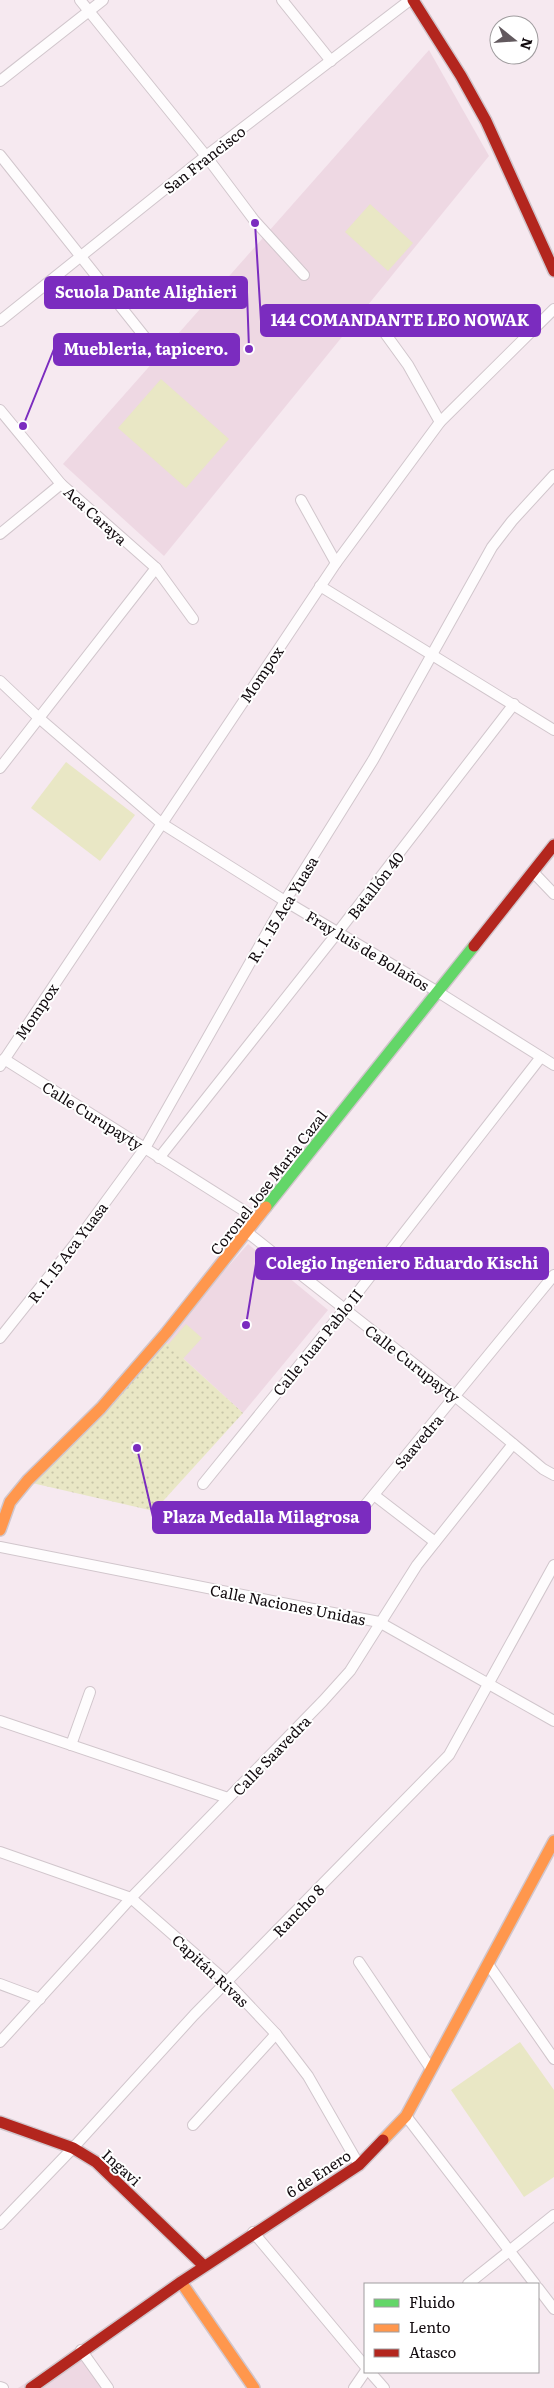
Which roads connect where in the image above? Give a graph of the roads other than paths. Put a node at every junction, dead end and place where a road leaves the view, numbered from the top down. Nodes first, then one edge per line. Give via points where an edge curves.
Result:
1 (80, 0) edge
2 (103, 0) edge
3 (282, 0) edge
4 (412, 0) edge
5 (89, 12) junction
6 (331, 61) junction
7 (0, 81) edge
8 (0, 155) edge
9 (206, 156) junction
10 (81, 256) junction
11 (554, 271) edge
12 (304, 275) dead end
13 (554, 309) edge
14 (374, 318) dead end
15 (0, 322) edge
16 (152, 346) dead end
17 (0, 410) edge
18 (440, 422) junction
19 (554, 476) edge
20 (61, 484) junction
21 (301, 500) dead end
22 (0, 534) edge
23 (336, 563) junction
24 (156, 568) junction
25 (320, 586) junction
26 (193, 619) dead end
27 (434, 655) junction
28 (0, 680) edge
29 (514, 704) junction
30 (40, 718) junction
31 (554, 730) edge
32 (0, 768) edge
33 (161, 823) junction
34 (554, 845) edge
35 (534, 872) junction
36 (554, 894) edge
37 (285, 901) junction
38 (338, 932) junction
39 (438, 992) junction
40 (541, 1057) junction
41 (2, 1062) edge
42 (554, 1065) edge
43 (145, 1148) junction
44 (159, 1158) junction
45 (257, 1219) junction
46 (247, 1232) junction
47 (554, 1275) edge
48 (344, 1310) junction
49 (0, 1338) edge
50 (456, 1395) junction
51 (513, 1444) junction
52 (554, 1475) edge
53 (202, 1484) dead end
54 (374, 1495) junction
55 (358, 1514) dead end
56 (0, 1530) edge
57 (435, 1542) junction
58 (0, 1547) edge
59 (554, 1565) edge
60 (379, 1622) junction
61 (487, 1684) junction
62 (90, 1692) dead end
63 (0, 1721) edge
64 (554, 1721) edge
65 (71, 1745) junction
66 (228, 1798) junction
67 (554, 1841) edge
68 (0, 1852) edge
69 (551, 1856) edge
70 (131, 1898) junction
71 (359, 1962) dead end
72 (488, 1964) junction
73 (227, 1982) junction
74 (0, 1984) edge
75 (40, 1998) junction
76 (276, 2034) junction
77 (0, 2042) edge
78 (554, 2059) edge
79 (432, 2069) junction
80 (406, 2116) junction
81 (0, 2122) edge
82 (193, 2125) dead end
83 (73, 2148) junction
84 (359, 2165) junction
85 (554, 2215) edge
86 (0, 2224) edge
87 (253, 2232) junction
88 (508, 2250) junction
89 (204, 2266) junction
90 (181, 2282) junction
91 (469, 2283) edge
92 (534, 2283) edge
93 (539, 2289) edge
94 (554, 2309) edge
95 (82, 2350) junction
96 (364, 2365) edge
97 (364, 2373) edge
98 (371, 2373) edge
99 (32, 2387) edge
100 (108, 2388) edge
101 (254, 2388) edge
102 (354, 2388) edge
103 (384, 2388) edge

1 - 5 street
2 - 5 street
3 - 6 street
4 - 6 street, San Francisco
4 - 11 main road via 486,121
5 - 7 street
5 - 9 street
6 - 9 street, San Francisco
8 - 10 street
9 - 10 street, San Francisco
9 - 12 street via 254,220
10 - 15 street, San Francisco
10 - 16 street
13 - 18 street, Mompox
14 - 18 street via 408,365
17 - 20 street, Aca Caraya
18 - 23 street, Mompox
19 - 27 street, R. I. 15 Aca Yuasa via 492,547
20 - 22 street
20 - 24 street, Aca Caraya
21 - 23 street
23 - 25 street, Mompox
24 - 26 street, Aca Caraya
24 - 30 street
25 - 27 street
25 - 33 street, Mompox
27 - 29 street
27 - 37 street, R. I. 15 Aca Yuasa
28 - 30 street, Fray luis de Bolaños
29 - 31 street
29 - 38 street, Batallón 40
30 - 32 street
30 - 33 street, Fray luis de Bolaños
33 - 37 street, Fray luis de Bolaños
33 - 41 street, Mompox
34 - 35 main road, Coronel Jose Maria Cazal
35 - 36 street
35 - 39 main road, Coronel Jose Maria Cazal
37 - 38 street, Fray luis de Bolaños
37 - 43 street, R. I. 15 Aca Yuasa
38 - 39 street, Fray luis de Bolaños
38 - 44 street, Batallón 40
39 - 40 street, Fray luis de Bolaños
39 - 45 main road, Coronel Jose Maria Cazal
40 - 42 street, Fray luis de Bolaños
40 - 48 street, Calle Juan Pablo II
41 - 43 street, Calle Curupayty
43 - 44 street, Calle Curupayty
43 - 49 street, R. I. 15 Aca Yuasa
44 - 45 street, Calle Curupayty
45 - 46 main road, Coronel Jose Maria Cazal
46 - 48 street, Calle Curupayty
46 - 56 main road, Coronel Jose Maria Cazal via 101,1408 28,1480 10,1502
47 - 50 street, Saavedra
48 - 50 street, Calle Curupayty
48 - 53 street, Calle Juan Pablo II
50 - 51 street, Calle Curupayty
50 - 54 street, Saavedra
51 - 52 street, Calle Curupayty
51 - 57 street, Calle Saavedra
54 - 55 street, Saavedra
54 - 57 street
57 - 60 street, Calle Saavedra
58 - 60 street, Calle Naciones Unidas
59 - 61 street, Rancho 8
60 - 61 street, Calle Naciones Unidas
60 - 66 street, Calle Saavedra via 350,1670
61 - 64 street, Calle Naciones Unidas
61 - 73 street, Rancho 8 via 449,1756
62 - 65 street
63 - 65 street
65 - 66 street
66 - 70 street, Calle Saavedra
67 - 69 main road, 6 de Enero
68 - 70 street, Capitán Rivas
69 - 72 main road, 6 de Enero
70 - 73 street, Capitán Rivas
70 - 75 street, Calle Saavedra
71 - 79 street
72 - 78 street
72 - 79 main road, 6 de Enero
73 - 76 street, Capitán Rivas
73 - 83 street, Rancho 8
74 - 75 street
75 - 77 street, Calle Saavedra
76 - 82 street
76 - 84 street, Capitán Rivas via 308,2076
79 - 80 main road, 6 de Enero
80 - 84 main road, 6 de Enero
80 - 88 street
81 - 83 main road, Ingavi
83 - 86 street, Rancho 8
83 - 89 main road, Ingavi via 96,2162
84 - 87 main road, 6 de Enero
85 - 88 street
87 - 89 main road, 6 de Enero
87 - 96 street
88 - 91 street
88 - 92 street
89 - 90 main road, 6 de Enero
90 - 95 main road, 6 de Enero
90 - 101 main road
93 - 94 street
95 - 99 main road, 6 de Enero
95 - 100 street
97 - 102 street
98 - 103 street

